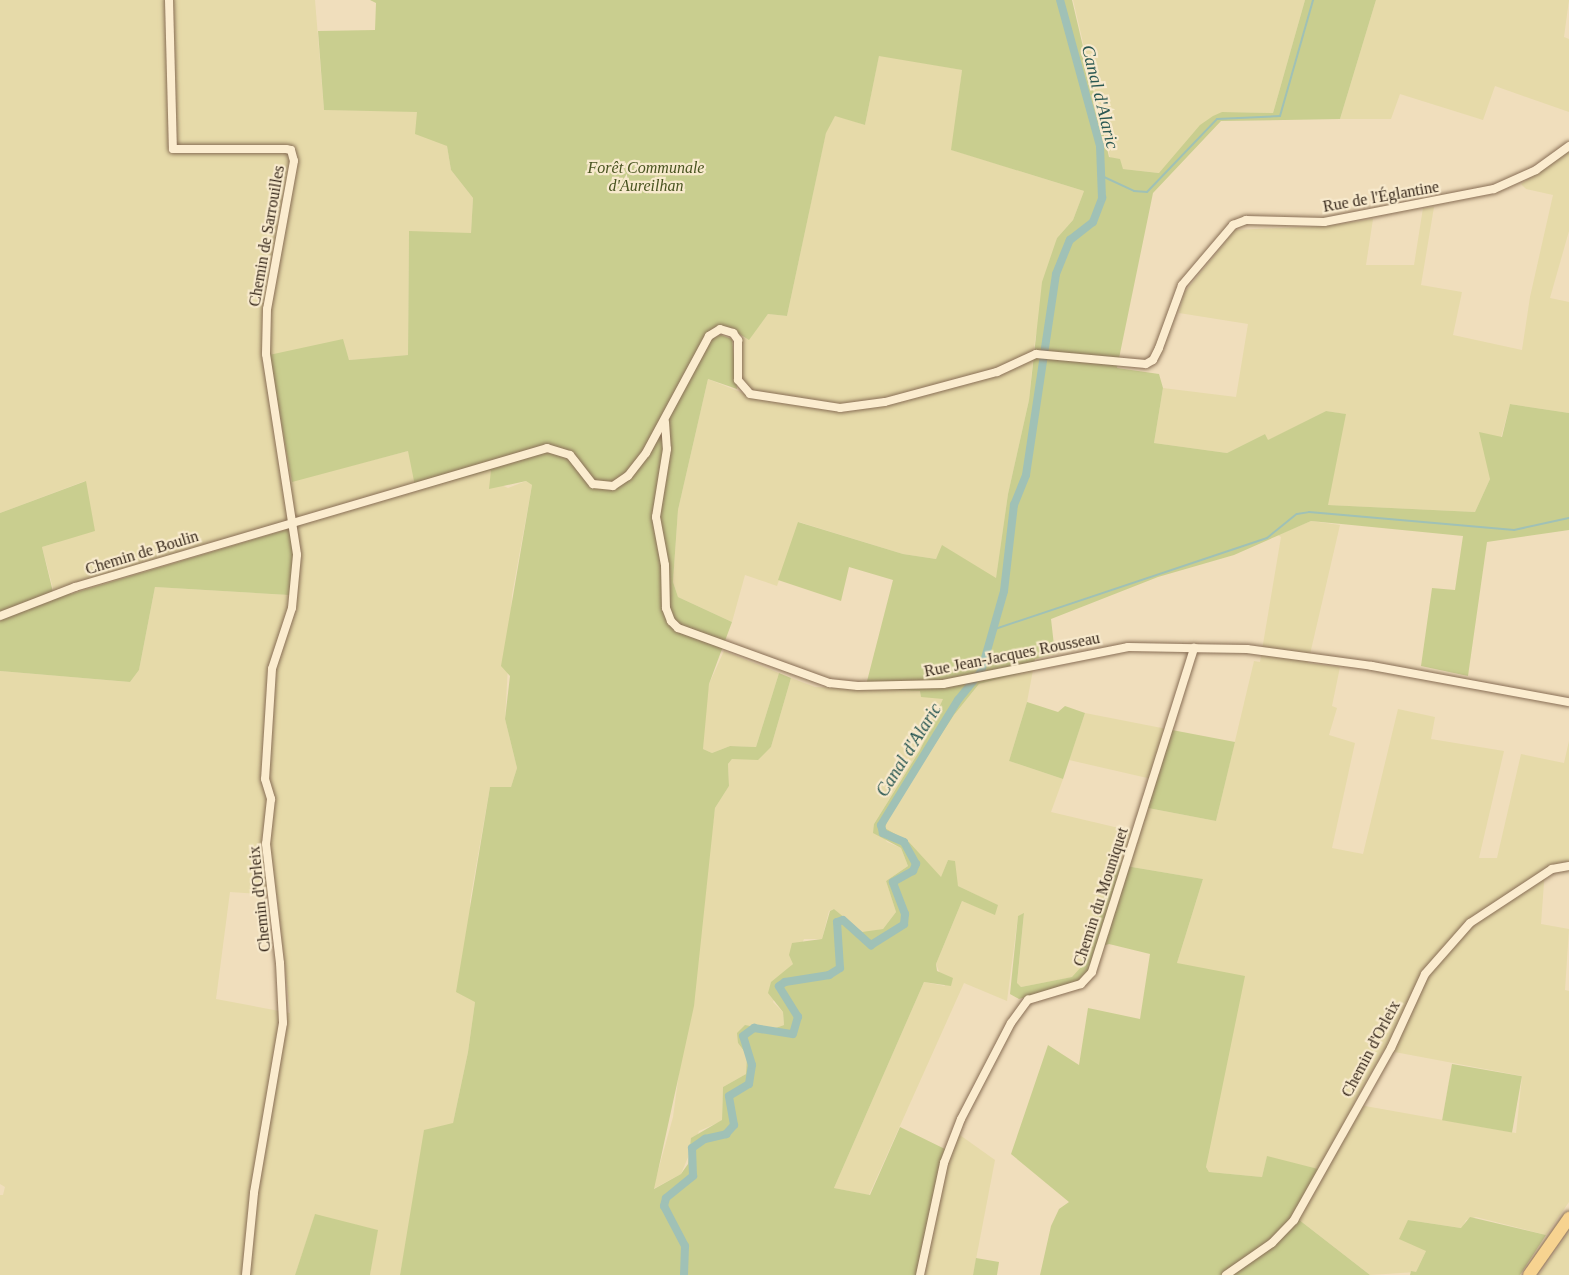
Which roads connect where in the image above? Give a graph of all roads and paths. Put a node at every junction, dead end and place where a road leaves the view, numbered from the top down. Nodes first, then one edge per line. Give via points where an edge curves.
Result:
1 (169, 0) edge
2 (1569, 146) edge
3 (665, 422) junction
4 (293, 522) junction
5 (0, 616) edge
6 (1194, 648) junction
7 (1569, 702) edge
8 (1569, 866) edge
9 (1569, 1218) edge
10 (246, 1275) edge
11 (920, 1275) edge
12 (1226, 1275) edge
13 (1529, 1275) edge

1 - 4 street, Chemin de Sarrouilles via 172,149 286,148 294,154 267,309 266,354
2 - 3 street, Rue de l'Églantine via 1529,174 1494,189 1324,222 1246,220 1225,231 1182,285 1153,360 1137,366 1036,354 997,372 885,402 840,408 750,394 738,380 738,340 733,333 720,329 709,336
3 - 4 street, Chemin de Boulin via 628,477 606,488 588,480 570,455 547,448
3 - 6 street, Rue Jean-Jacques Rousseau via 667,449 657,517 665,566 666,608 678,628 829,683 916,687 1128,647
4 - 5 street, Chemin de Boulin via 75,587
4 - 10 street, Chemin d'Orleix via 292,608 272,669 264,779 271,799 266,844 283,1023 254,1193
6 - 7 street, Rue Jean-Jacques Rousseau via 1297,655
6 - 11 street, Chemin du Mouniquet via 1092,972 1081,984 1028,1000 1011,1023 961,1119 944,1163
8 - 12 street, Chemin d'Orleix via 1552,870 1470,922 1425,974 1391,1048 1294,1220 1272,1243
9 - 13 main road

